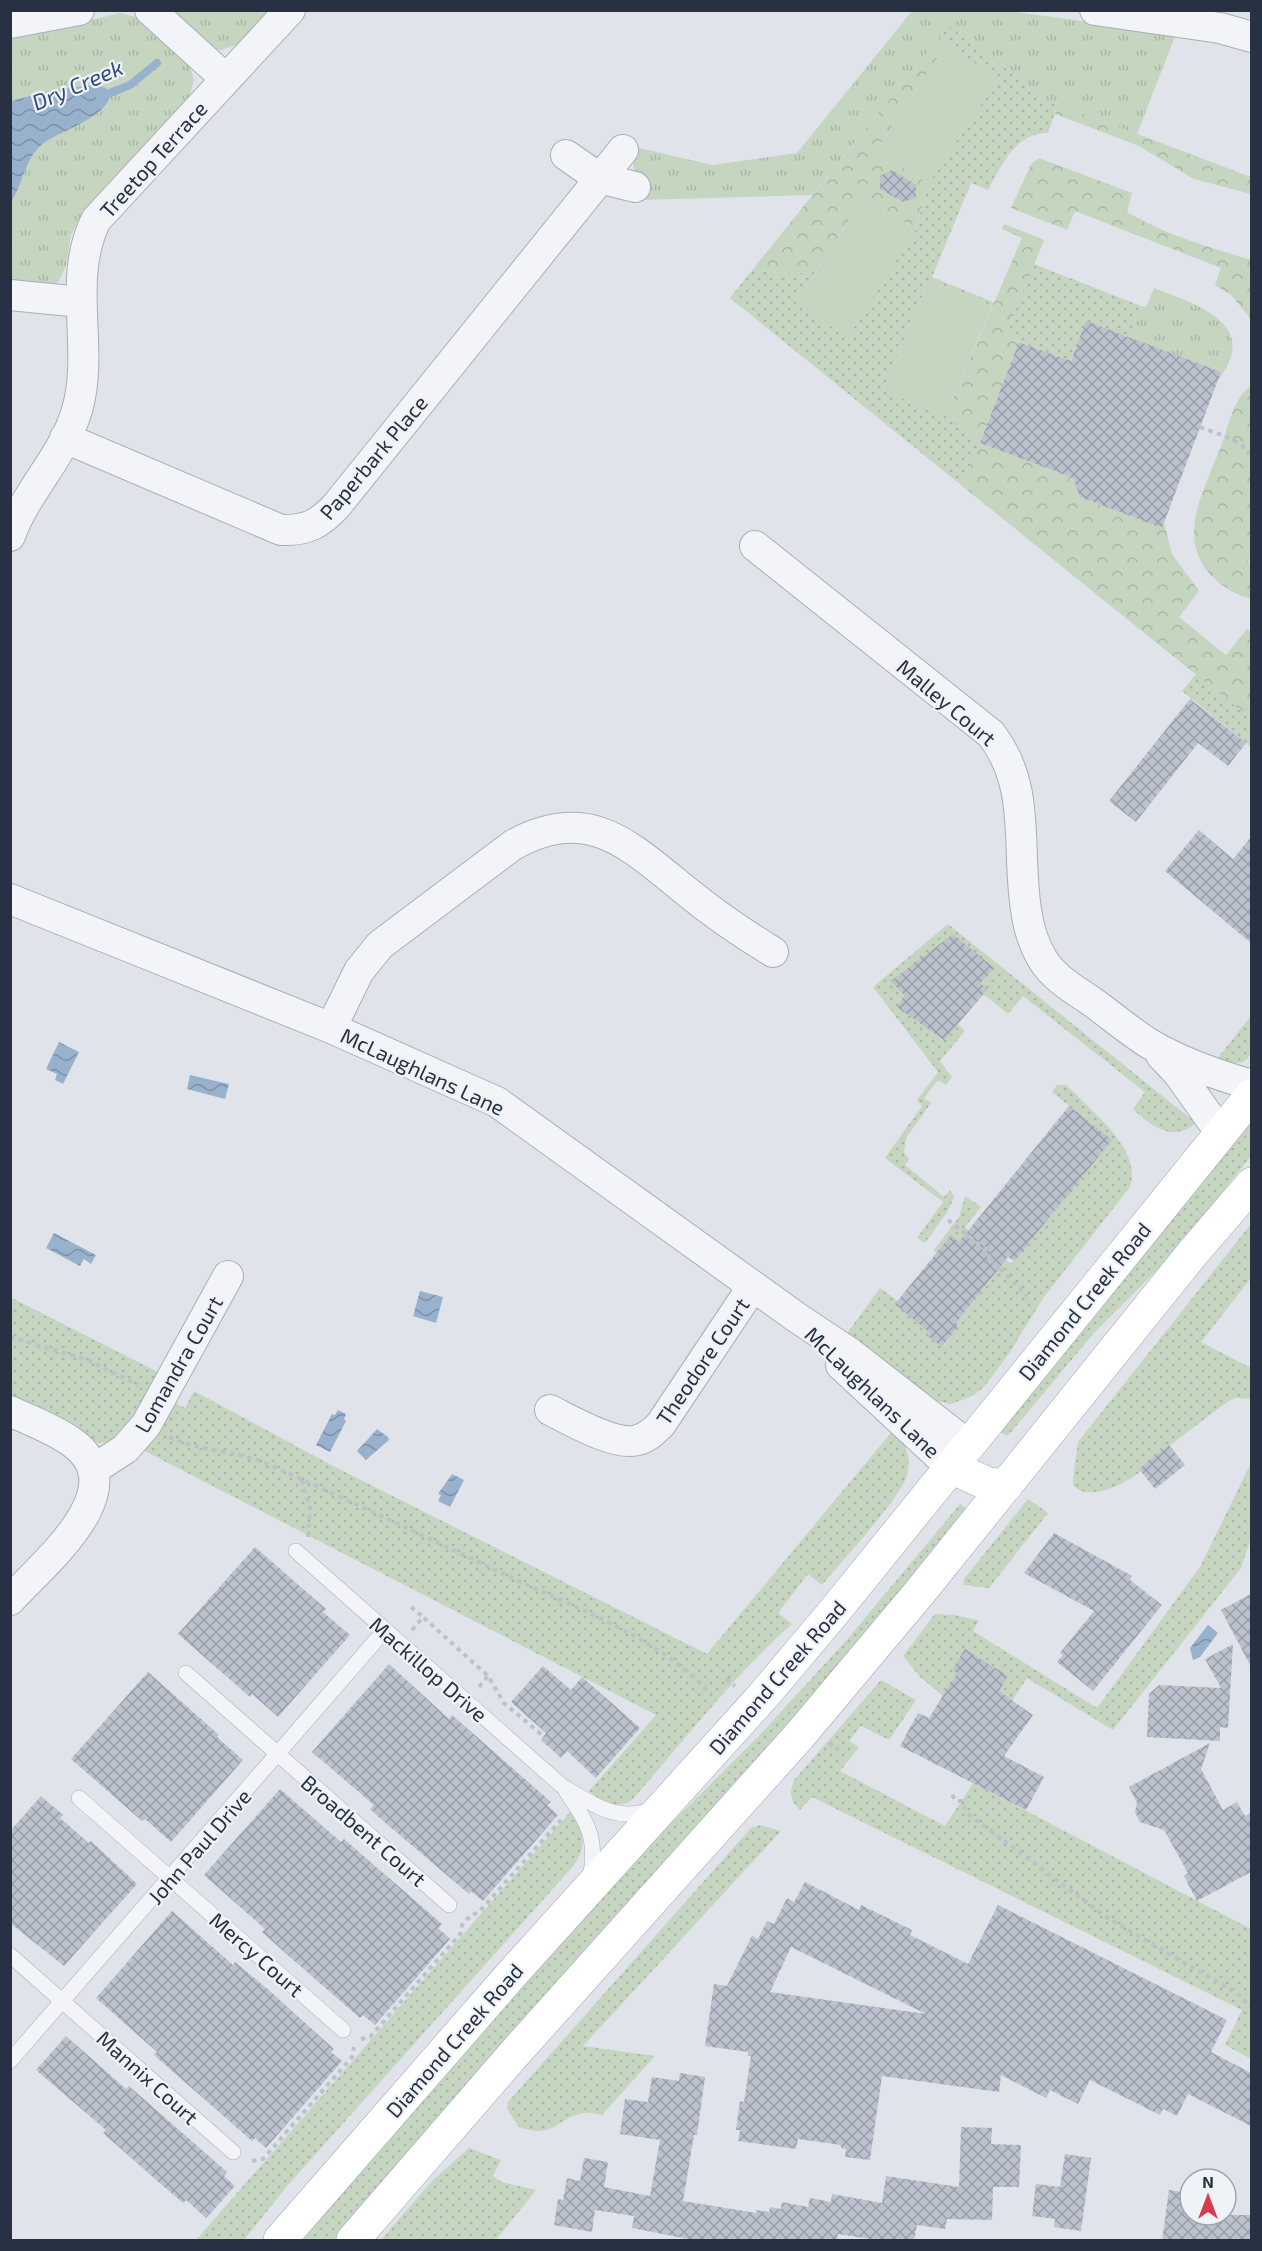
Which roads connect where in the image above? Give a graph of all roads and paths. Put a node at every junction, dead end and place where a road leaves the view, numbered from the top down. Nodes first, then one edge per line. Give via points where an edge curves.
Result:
1 (79, 10) edge
2 (150, 10) edge
3 (290, 10) edge
4 (1095, 10) edge
5 (10, 23) edge
6 (1251, 37) edge
7 (226, 79) junction
8 (623, 150) dead end
9 (566, 155) dead end
10 (599, 178) junction
11 (635, 187) dead end
12 (10, 295) edge
13 (81, 302) junction
14 (1200, 427) dead end
15 (65, 438) junction
16 (1251, 457) edge
17 (10, 536) edge
18 (756, 546) dead end
19 (10, 898) edge
20 (772, 952) dead end
21 (331, 1028) junction
22 (1150, 1044) junction
23 (1251, 1085) edge
24 (1251, 1095) edge
25 (1220, 1132) junction
26 (1251, 1184) edge
27 (948, 1220) dead end
28 (228, 1276) dead end
29 (753, 1286) junction
30 (1028, 1296) dead end
31 (10, 1337) edge
32 (162, 1398) junction
33 (550, 1410) dead end
34 (10, 1411) edge
35 (146, 1425) junction
36 (960, 1456) junction
37 (94, 1469) junction
38 (302, 1479) junction
39 (1006, 1486) junction
40 (296, 1551) joint
41 (10, 1600) edge
42 (411, 1608) dead end
43 (423, 1617) junction
44 (385, 1630) junction
45 (400, 1643) junction
46 (186, 1673) dead end
47 (711, 1694) dead end
48 (542, 1735) dead end
49 (278, 1755) junction
50 (562, 1786) junction
51 (952, 1795) dead end
52 (80, 1798) dead end
53 (669, 1801) junction
54 (563, 1817) dead end
55 (171, 1879) junction
56 (588, 1892) junction
57 (450, 1905) dead end
58 (10, 1955) edge
59 (63, 2001) junction
60 (1251, 2009) edge
61 (343, 2030) dead end
62 (10, 2061) edge
63 (233, 2152) joint
64 (280, 2241) edge
65 (353, 2241) edge

1 - 5 street
2 - 7 street
3 - 7 street, Treetop Terrace
4 - 6 street via 1220,28
7 - 13 street, Treetop Terrace via 96,220 84,248
8 - 10 street, Paperbark Place
9 - 10 street
10 - 11 street
10 - 15 street, Paperbark Place via 337,505 312,526 298,531 281,530
12 - 13 street
13 - 15 street, Treetop Terrace via 82,389
14 - 16 path via 1243,446
15 - 17 street, Treetop Terrace via 21,509
18 - 22 street, Malley Court via 991,734 1005,753 1015,779 1025,908 1031,935 1044,962 1062,980
19 - 21 street, McLaughlans Lane
20 - 21 street via 730,926 624,842 591,829 553,828 513,845 380,945 359,971
21 - 29 street, McLaughlans Lane via 497,1102
22 - 23 street, Malley Court via 1214,1074
22 - 25 street, Malley Court via 1178,1073
24 - 25 main road, Diamond Creek Road
25 - 36 main road, Diamond Creek Road
26 - 39 main road
27 - 30 path via 986,1250
28 - 32 street, Lomandra Court
29 - 33 street, Theodore Court via 661,1424 649,1436 622,1440
29 - 36 street, McLaughlans Lane via 860,1360
31 - 32 path via 88,1360
32 - 35 street, Lomandra Court
34 - 37 street via 73,1443
35 - 37 street, Lomandra Court via 125,1449
35 - 38 path via 178,1442 247,1455
36 - 39 main road via 987,1458
36 - 53 main road, Diamond Creek Road via 819,1630
37 - 41 street via 96,1484 85,1515
38 - 40 path via 311,1519 308,1536
38 - 47 path via 621,1631 680,1664
39 - 65 main road via 781,1758
40 - 44 lane, Mackillop Drive
42 - 43 path
43 - 45 path
43 - 48 path via 488,1676 504,1702
44 - 45 lane, Mackillop Drive
44 - 49 lane, John Paul Drive
45 - 50 lane, Mackillop Drive
46 - 49 lane, Broadbent Court
49 - 55 lane, John Paul Drive
49 - 57 lane, Broadbent Court
50 - 53 lane, Mackillop Drive via 622,1816
50 - 56 lane, Mackillop Drive via 588,1824 593,1840
51 - 60 path via 956,1801 962,1801 967,1813 1099,1912 1223,1985
52 - 55 lane, Mercy Court
53 - 56 main road, Diamond Creek Road
54 - 63 path via 478,1913 462,1925 461,1933 370,2037 361,2038 353,2047 352,2057 263,2159 245,2162
55 - 59 lane, John Paul Drive
55 - 61 lane, Mercy Court
56 - 64 main road, Diamond Creek Road
58 - 59 lane, Mannix Court
59 - 62 lane, John Paul Drive
59 - 63 lane, Mannix Court

